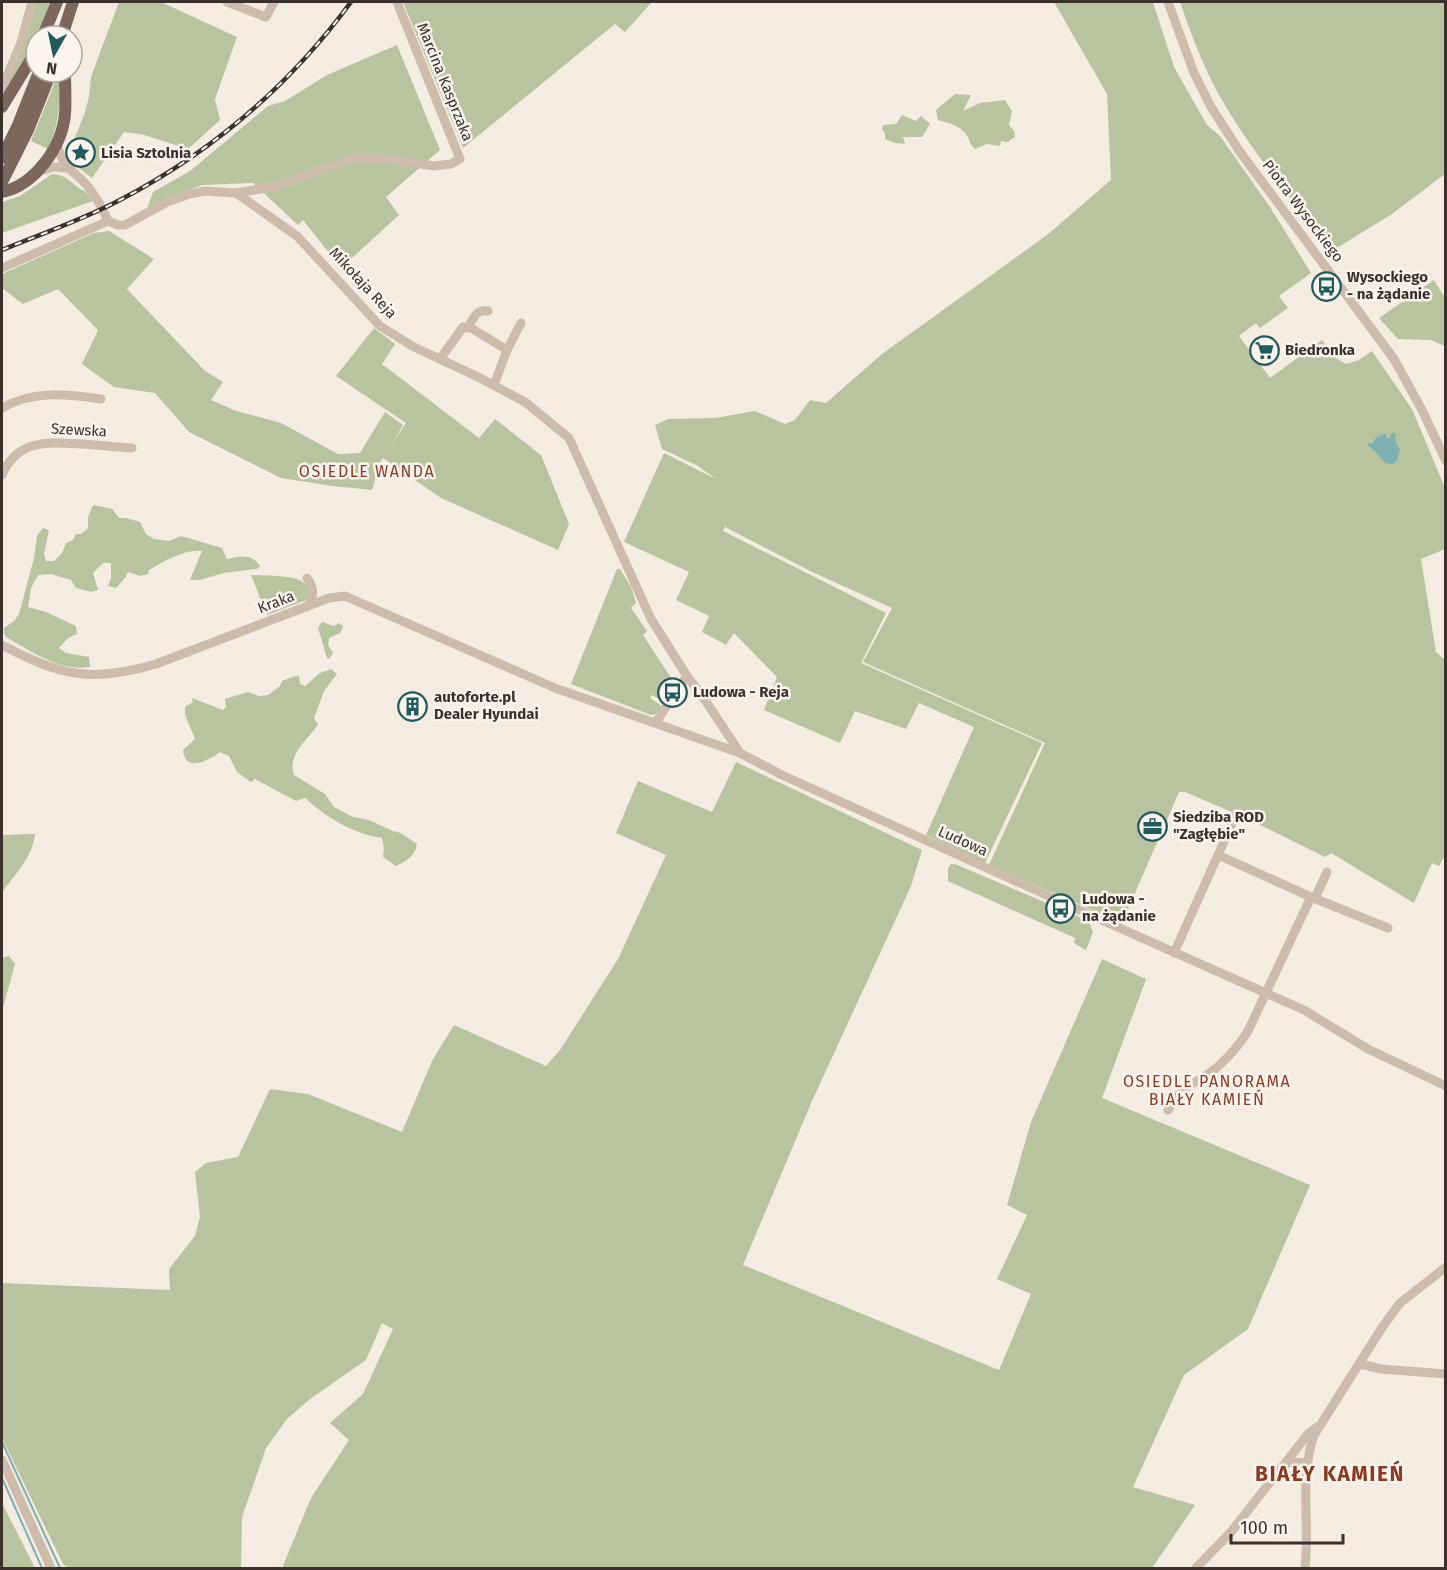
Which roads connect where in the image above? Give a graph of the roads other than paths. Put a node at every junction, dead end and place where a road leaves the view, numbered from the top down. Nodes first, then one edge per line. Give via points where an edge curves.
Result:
1 (32, 2) edge
2 (58, 2) edge
3 (74, 2) edge
4 (227, 2) edge
5 (274, 2) edge
6 (397, 2) edge
7 (1168, 2) edge
8 (48, 24) edge
9 (53, 24) edge
10 (66, 24) edge
11 (72, 24) edge
12 (24, 71) edge
13 (34, 84) edge
14 (45, 84) edge
15 (65, 84) edge
16 (2, 88) edge
17 (2, 107) edge
18 (57, 143) junction
19 (8, 154) edge
20 (66, 168) junction
21 (36, 172) junction
22 (2, 182) edge
23 (2, 192) edge
24 (236, 193) junction
25 (108, 221) junction
26 (2, 268) edge
27 (488, 311) dead end
28 (521, 323) dead end
29 (468, 327) junction
30 (507, 350) junction
31 (440, 359) junction
32 (494, 385) junction
33 (101, 399) dead end
34 (2, 408) edge
35 (132, 448) dead end
36 (1446, 461) edge
37 (2, 475) edge
38 (622, 558) joint
39 (307, 578) dead end
40 (307, 607) junction
41 (2, 645) edge
42 (687, 676) junction
43 (555, 688) joint
44 (656, 722) junction
45 (740, 753) junction
46 (1238, 810) dead end
47 (1218, 855) junction
48 (1327, 872) dead end
49 (1313, 897) junction
50 (1388, 928) dead end
51 (1174, 953) junction
52 (1266, 993) junction
53 (1446, 1086) edge
54 (1168, 1110) dead end
55 (1446, 1267) edge
56 (1360, 1364) junction
57 (1446, 1374) edge
58 (1319, 1425) junction
59 (1293, 1452) junction
60 (2, 1460) edge
61 (1307, 1463) junction
62 (1286, 1464) junction
63 (51, 1569) edge
64 (1196, 1569) edge
65 (1305, 1569) edge

1 - 16 street via 21,43
2 - 8 main road
2 - 9 main road
3 - 10 main road
3 - 11 main road
4 - 5 street via 266,17
6 - 24 street, Marcina Kasprzaka via 460,159 434,166 354,158 273,187
7 - 36 street, Piotra Wysockiego via 1211,107 1394,359
12 - 17 main road
13 - 19 main road
14 - 19 main road
15 - 18 main road via 65,114
18 - 20 street
18 - 21 main road
19 - 22 main road
20 - 21 street
20 - 25 street via 89,188
21 - 23 main road via 21,185
24 - 25 street via 190,194 125,225
24 - 31 street, Mikołaja Reja via 297,236 380,326
25 - 26 street
27 - 29 street via 479,311
28 - 30 street
29 - 30 street
29 - 31 street via 463,327
30 - 32 street
31 - 32 street, Mikołaja Reja
32 - 38 street, Mikołaja Reja via 525,402 569,438
33 - 34 street via 52,394 14,401
35 - 37 street, Szewska via 42,443 19,452
38 - 42 street, Ludowa via 651,619
39 - 40 street via 313,591
40 - 41 street, Kraka via 156,664 96,676 62,672
40 - 43 street, Kraka via 345,596
42 - 44 street
42 - 45 street, Ludowa
43 - 44 street, Ludowa
44 - 45 street, Ludowa
45 - 51 street, Ludowa
46 - 47 street
47 - 49 street
47 - 51 street
48 - 49 street
49 - 50 street
49 - 52 street
51 - 52 street, Ludowa
52 - 53 street, Ludowa
52 - 54 street via 1233,1053 1186,1086
55 - 56 street via 1400,1303
56 - 57 street
56 - 58 street
58 - 59 street
58 - 61 street
59 - 61 street via 1304,1454
59 - 62 street
60 - 63 street
61 - 62 street
61 - 65 street
62 - 64 street

